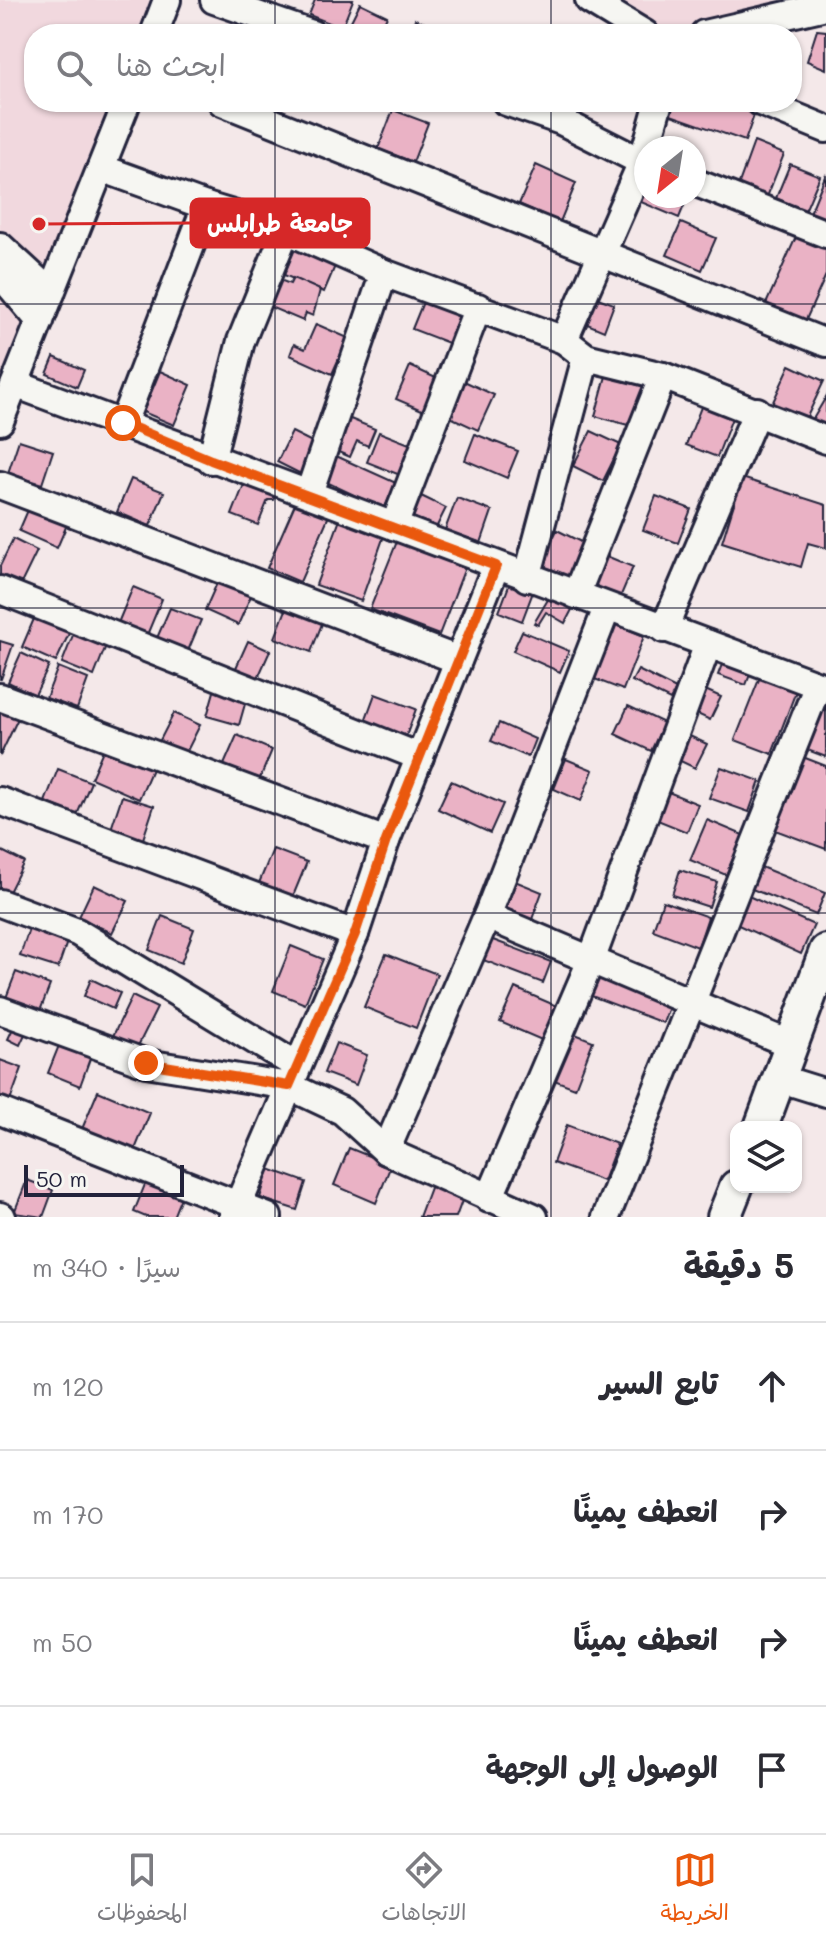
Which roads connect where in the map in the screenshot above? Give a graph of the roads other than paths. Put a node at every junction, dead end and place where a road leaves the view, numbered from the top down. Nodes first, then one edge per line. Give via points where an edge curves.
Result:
1 (167, 0) edge
2 (214, 0) edge
3 (589, 0) edge
4 (826, 6) edge
5 (158, 24) edge
6 (283, 24) edge
7 (629, 24) edge
8 (748, 24) edge
9 (123, 112) edge
10 (248, 112) edge
11 (535, 112) edge
12 (657, 112) edge
13 (784, 112) edge
14 (826, 129) edge
15 (651, 136) edge
16 (634, 158) edge
17 (101, 168) junction
18 (634, 184) edge
19 (706, 187) edge
20 (206, 206) junction
21 (286, 230) junction
22 (826, 234) edge
23 (0, 246) edge
24 (602, 251) junction
25 (384, 273) junction
26 (0, 274) edge
27 (51, 293) junction
28 (478, 307) junction
29 (40, 321) junction
30 (564, 340) junction
31 (826, 343) edge
32 (586, 357) junction
33 (663, 376) junction
34 (15, 384) junction
35 (757, 411) junction
36 (0, 421) edge
37 (123, 423) junction
38 (826, 440) edge
39 (211, 460) junction
40 (0, 485) edge
41 (309, 493) junction
42 (394, 526) junction
43 (496, 566) junction
44 (527, 578) junction
45 (0, 590) edge
46 (576, 595) junction
47 (607, 608) junction
48 (664, 629) junction
49 (708, 644) junction
50 (458, 660) junction
51 (822, 686) edge
52 (0, 697) edge
53 (420, 757) junction
54 (0, 801) edge
55 (386, 841) junction
56 (0, 903) edge
57 (487, 916) junction
58 (355, 934) junction
59 (826, 951) edge
60 (592, 958) junction
61 (691, 1002) junction
62 (0, 1010) edge
63 (792, 1045) junction
64 (293, 1076) junction
65 (781, 1079) junction
66 (826, 1093) edge
67 (0, 1111) edge
68 (764, 1121) edge
69 (386, 1151) junction
70 (734, 1193) edge
71 (489, 1199) junction
72 (235, 1211) edge
73 (268, 1217) edge
74 (534, 1217) edge
75 (606, 1217) edge
76 (724, 1217) edge

1 - 5 street
2 - 6 street
3 - 7 street
4 - 8 street
9 - 17 street
10 - 24 street
11 - 16 street
12 - 15 street
13 - 14 street
17 - 20 street
17 - 27 street
18 - 24 street
19 - 22 street
20 - 21 street
20 - 37 street
21 - 25 street
21 - 39 street via 241,341
23 - 27 street
24 - 30 street
24 - 31 street
25 - 28 street
25 - 41 street
26 - 29 street
27 - 29 street
28 - 30 street
28 - 42 street
29 - 34 street
30 - 32 street
32 - 33 street
32 - 44 street
33 - 35 street
33 - 46 street
34 - 36 street
34 - 37 street
35 - 38 street
35 - 48 street
37 - 39 street
39 - 41 street
40 - 50 street
41 - 42 street
42 - 43 street
43 - 44 street
43 - 50 street
44 - 46 street
45 - 53 street
46 - 47 street
47 - 48 street
47 - 57 street
48 - 49 street
49 - 51 street
49 - 60 street
50 - 53 street
51 - 61 street
52 - 55 street
53 - 55 street
54 - 58 street
55 - 58 street
56 - 64 street via 77,932
57 - 60 street
57 - 69 street
58 - 64 street
59 - 63 main road
60 - 61 street
60 - 71 street
61 - 63 street
61 - 75 street
62 - 64 street via 146,1063
63 - 65 main road
64 - 69 street
64 - 72 street
65 - 66 street
65 - 68 main road
67 - 72 street
69 - 71 street
70 - 76 main road
71 - 74 street
72 - 73 street

